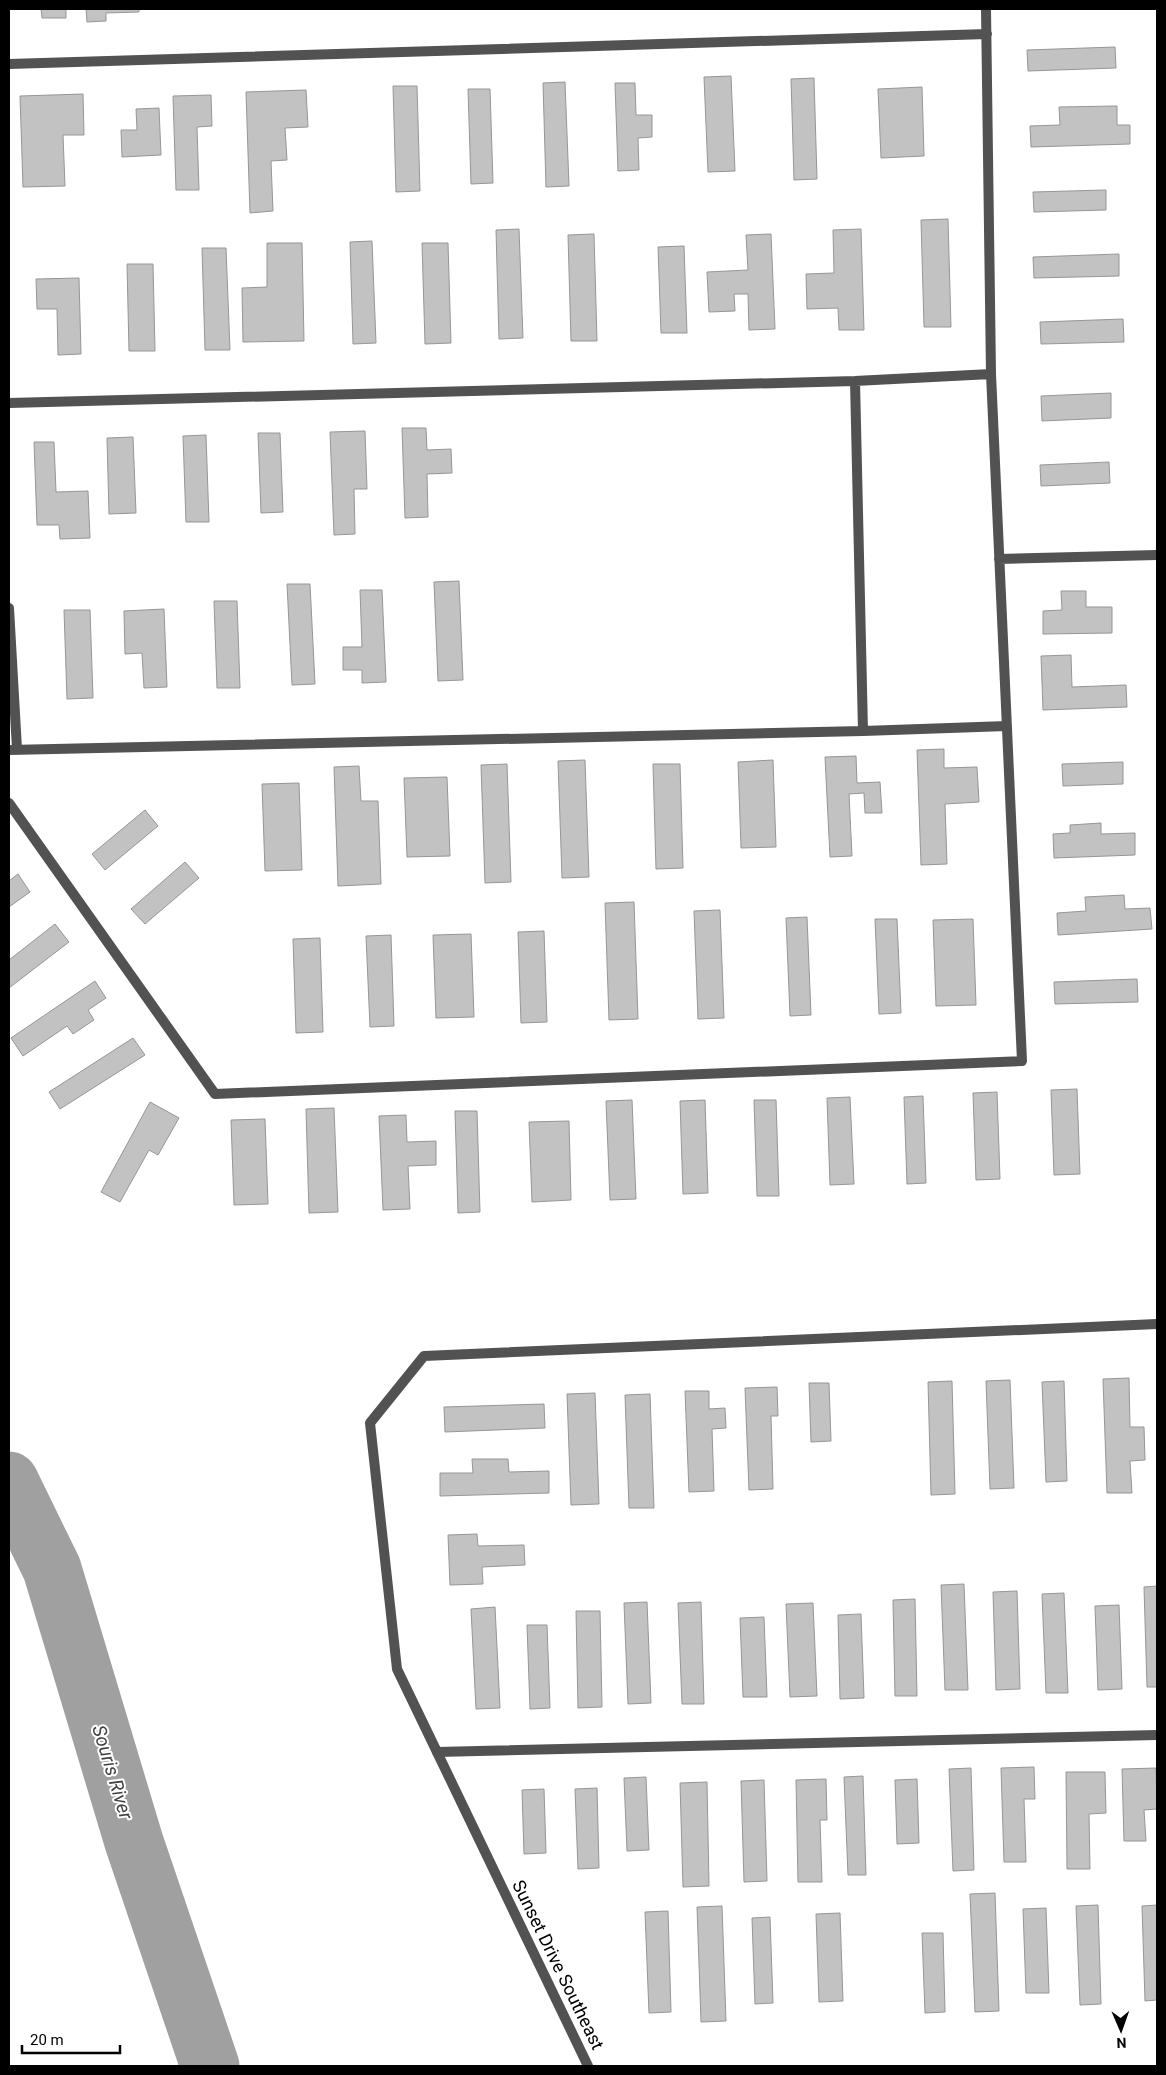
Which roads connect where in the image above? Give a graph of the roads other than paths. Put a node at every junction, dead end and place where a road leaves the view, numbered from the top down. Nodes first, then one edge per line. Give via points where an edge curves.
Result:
1 (986, 9) edge
2 (987, 34) junction
3 (9, 64) edge
4 (991, 374) junction
5 (855, 381) junction
6 (9, 403) edge
7 (1157, 555) edge
8 (999, 560) junction
9 (9, 608) edge
10 (1007, 726) junction
11 (863, 731) junction
12 (13, 750) edge
13 (9, 803) edge
14 (1157, 1324) edge
15 (1157, 1735) edge
16 (438, 1752) junction
17 (588, 2066) edge

1 - 2 street
2 - 3 street
2 - 4 street
4 - 5 street
4 - 8 street
5 - 6 street
5 - 11 street
7 - 8 street
8 - 10 street
9 - 12 street
10 - 11 street
10 - 13 street via 1022,1061 215,1094
11 - 12 street
14 - 16 street, Sunset Drive Southeast via 424,1356 370,1423 397,1669
15 - 16 street
16 - 17 street, Sunset Drive Southeast

